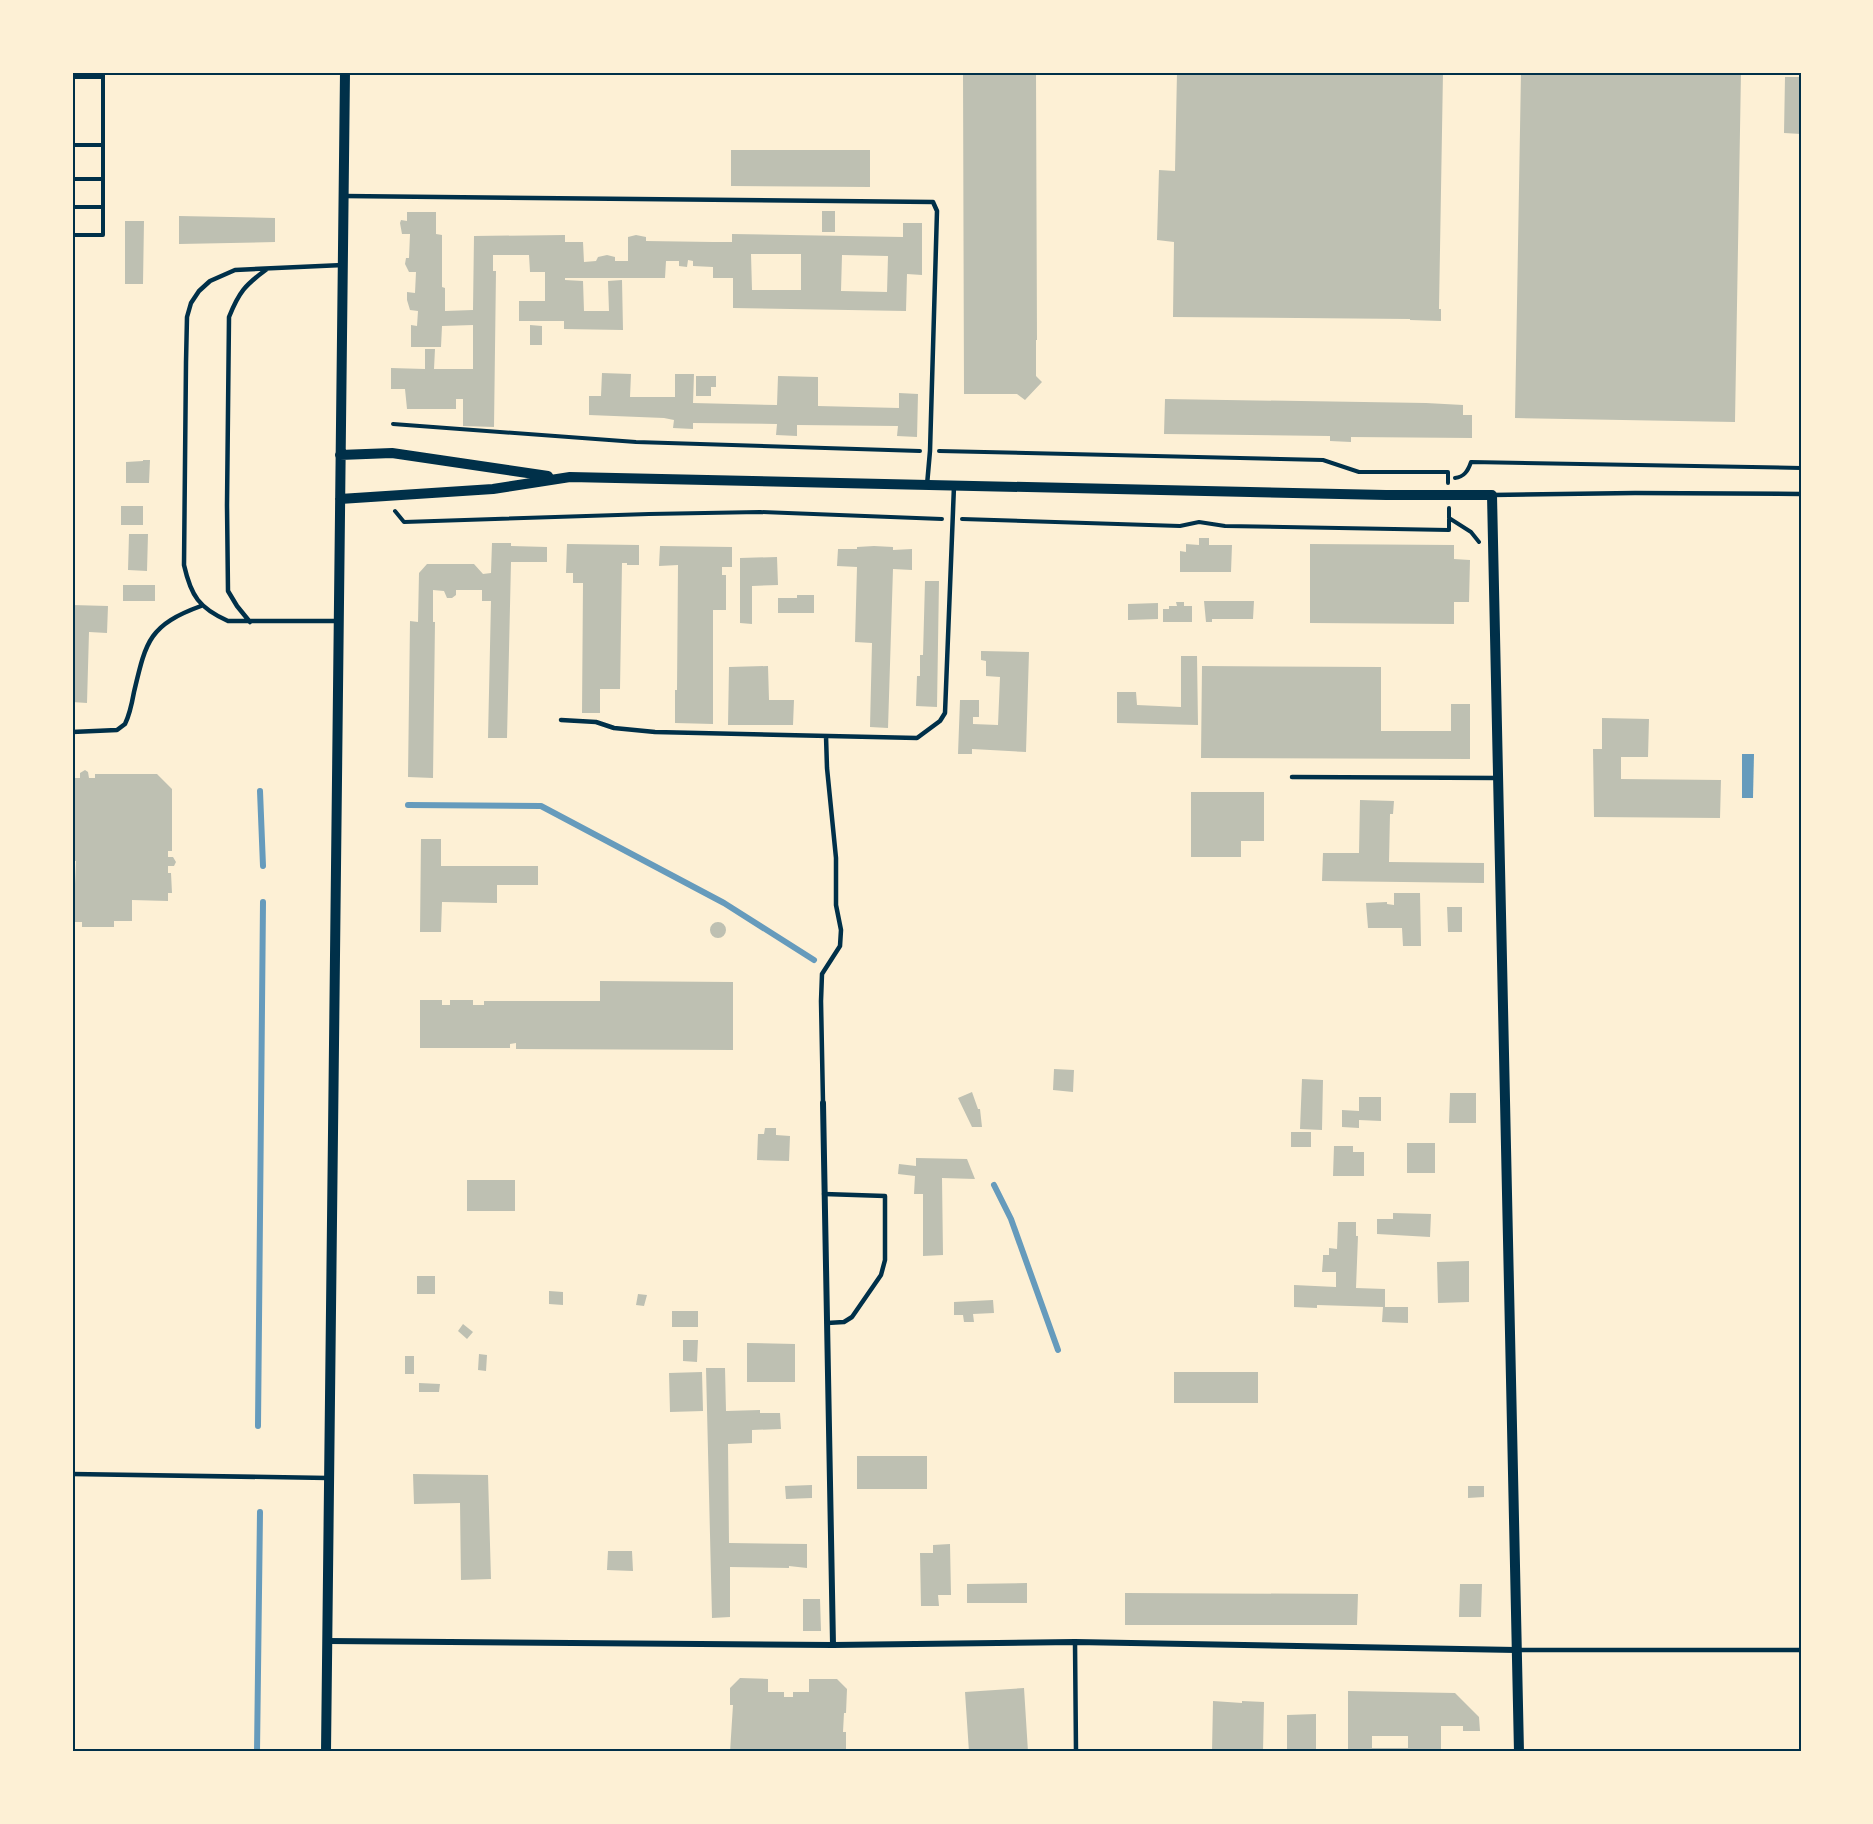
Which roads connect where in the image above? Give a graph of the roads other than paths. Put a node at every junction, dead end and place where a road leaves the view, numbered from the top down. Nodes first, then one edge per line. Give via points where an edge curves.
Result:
1 (345, 72) edge
2 (344, 196) junction
3 (343, 265) junction
4 (267, 269) junction
5 (340, 455) junction
6 (557, 477) junction
7 (927, 485) junction
8 (954, 486) junction
9 (1801, 494) edge
10 (1492, 495) junction
11 (340, 499) junction
12 (201, 606) junction
13 (339, 621) junction
14 (252, 623) junction
15 (561, 720) dead end
16 (72, 732) edge
17 (826, 736) junction
18 (1292, 777) dead end
19 (1498, 777) junction
20 (823, 1103) joint
21 (824, 1194) junction
22 (827, 1323) junction
23 (72, 1474) edge
24 (328, 1478) junction
25 (327, 1641) junction
26 (1075, 1642) junction
27 (833, 1645) junction
28 (1516, 1650) junction
29 (1801, 1650) edge
30 (326, 1752) edge
31 (1076, 1752) edge
32 (1519, 1752) edge

1 - 2 street
2 - 3 street
2 - 7 lane via 933,202 937,211
3 - 4 lane
3 - 5 street
4 - 12 lane via 235,270 210,281 190,303 187,317 184,565 193,595
4 - 14 lane via 246,285 229,317 228,591
5 - 6 street via 392,453
5 - 11 street
6 - 7 street
6 - 11 street via 493,489
7 - 8 street
8 - 10 street
8 - 17 lane via 945,713 940,722 917,738
9 - 10 lane
10 - 19 street
11 - 13 street
12 - 14 lane via 228,621
12 - 16 lane via 173,618 151,637 125,724 117,730
13 - 14 lane
13 - 24 street
15 - 17 lane via 655,732
17 - 20 lane via 836,905 841,930 840,946 822,974
18 - 19 lane
19 - 28 street
20 - 21 street
21 - 22 street
21 - 22 lane via 885,1196 885,1260 881,1275 852,1317
22 - 27 street
23 - 24 lane
24 - 25 street
25 - 27 street
25 - 30 street
26 - 27 street
26 - 28 street
26 - 31 lane
28 - 29 lane
28 - 32 street

